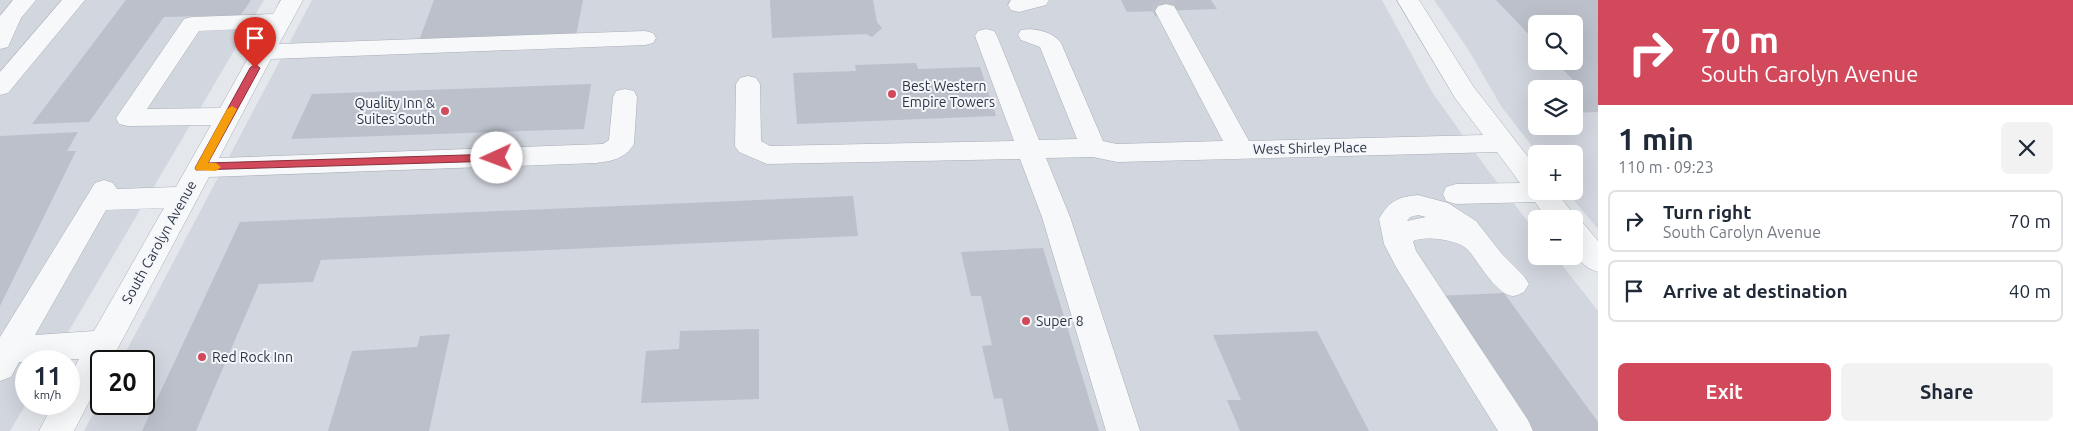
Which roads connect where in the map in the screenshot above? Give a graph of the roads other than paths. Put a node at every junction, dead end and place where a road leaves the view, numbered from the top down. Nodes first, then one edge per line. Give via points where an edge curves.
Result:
1 (25, 0) edge
2 (74, 0) edge
3 (1408, 0) edge
4 (286, 11) edge
5 (1166, 11) tunnel mouth
6 (1029, 35) dead end
7 (986, 36) dead end
8 (645, 38) dead end
9 (0, 42) edge
10 (264, 52) junction
11 (748, 84) dead end
12 (0, 87) edge
13 (625, 97) dead end
14 (228, 116) junction
15 (1503, 143) junction
16 (1030, 149) junction
17 (1105, 150) junction
18 (1241, 150) junction
19 (200, 168) junction
20 (1528, 175) edge
21 (1528, 192) edge
22 (1456, 194) dead end
23 (184, 197) junction
24 (1548, 200) edge
25 (1556, 210) edge
26 (1514, 284) dead end
27 (103, 344) junction
28 (4, 355) edge
29 (56, 431) edge
30 (1123, 431) edge
31 (1516, 431) edge

1 - 9 street via 11,16
2 - 12 street
3 - 15 street via 1464,92
4 - 10 street, South Carolyn Avenue
4 - 14 street via 192,24 128,118
5 - 18 street
6 - 17 street via 1050,43
7 - 16 street
8 - 10 street
10 - 14 street, South Carolyn Avenue
11 - 16 street, West Shirley Place via 748,146 767,156
13 - 19 street via 621,144 610,152
14 - 19 street, South Carolyn Avenue
15 - 18 street, West Shirley Place
15 - 20 street
16 - 17 street, West Shirley Place
16 - 30 street via 1056,217
17 - 18 street, West Shirley Place
19 - 23 street, South Carolyn Avenue
21 - 22 street
23 - 27 street, South Carolyn Avenue
23 - 28 street via 101,195
24 - 25 street
26 - 31 street via 1491,261 1472,234 1445,213 1414,206 1401,209 1393,219 1398,244
27 - 28 street
27 - 29 street, South Carolyn Avenue

